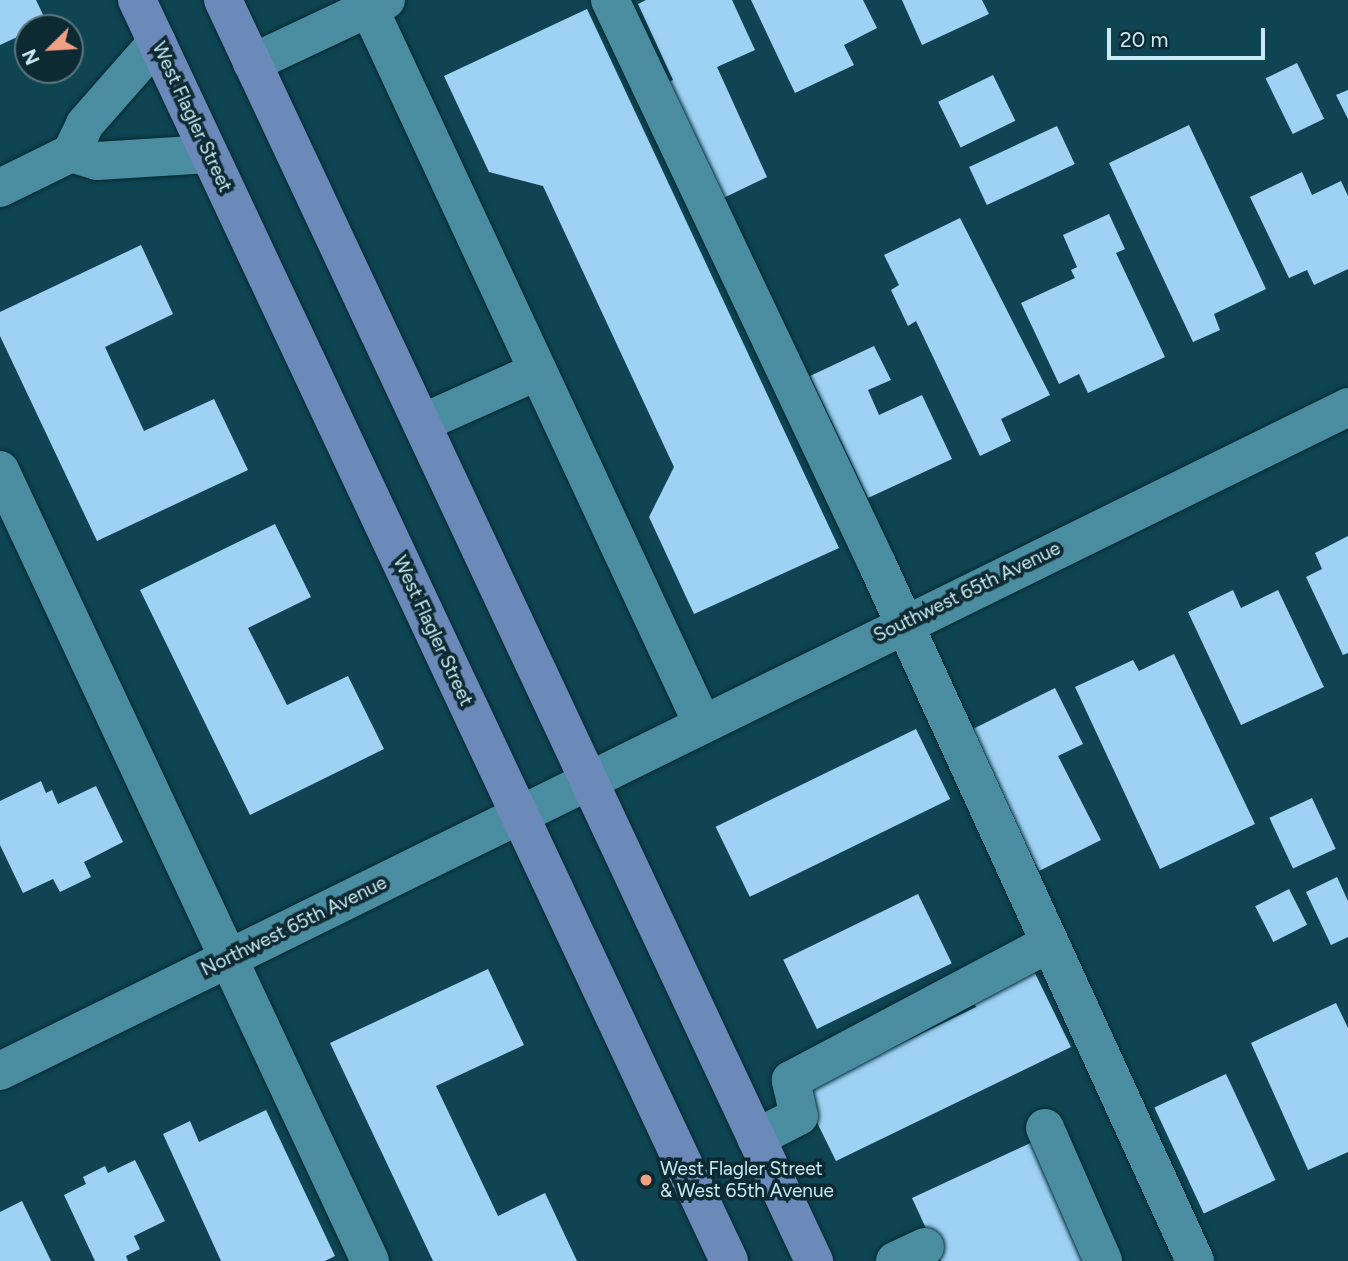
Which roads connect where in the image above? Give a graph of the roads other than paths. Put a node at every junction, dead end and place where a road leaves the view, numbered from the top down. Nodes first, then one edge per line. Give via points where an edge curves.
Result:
1 (137, 0) edge
2 (223, 0) edge
3 (610, 0) edge
4 (377, 4) edge
5 (157, 42) junction
6 (252, 63) junction
7 (71, 153) junction
8 (209, 154) junction
9 (0, 188) edge
10 (538, 371) junction
11 (1348, 407) edge
12 (422, 423) junction
13 (0, 470) edge
14 (904, 623) junction
15 (702, 723) junction
16 (587, 779) junction
17 (519, 815) junction
18 (1050, 943) junction
19 (230, 958) junction
20 (0, 1071) edge
21 (1045, 1128) dead end
22 (756, 1138) junction
23 (370, 1261) edge
24 (729, 1261) edge
25 (814, 1261) edge
26 (1103, 1261) edge
27 (1195, 1261) edge

1 - 5 main road, West Flagler Street
2 - 6 main road
3 - 14 street
4 - 6 street
4 - 10 street
5 - 7 street via 85,124
5 - 8 main road, West Flagler Street
6 - 12 main road
7 - 8 street via 97,161
7 - 9 street
8 - 17 main road, West Flagler Street
10 - 12 street
10 - 15 street
11 - 14 street, Southwest 65th Avenue
12 - 16 main road
13 - 19 street
14 - 15 street, Southwest 65th Avenue
14 - 18 street
15 - 16 street, Southwest 65th Avenue
16 - 17 street, Northwest 65th Avenue
16 - 22 main road
17 - 19 street, Northwest 65th Avenue
17 - 24 main road, West Flagler Street
18 - 22 street via 791,1080 799,1116
18 - 27 street
19 - 20 street, Northwest 65th Avenue
19 - 23 street
21 - 26 street
22 - 25 main road

